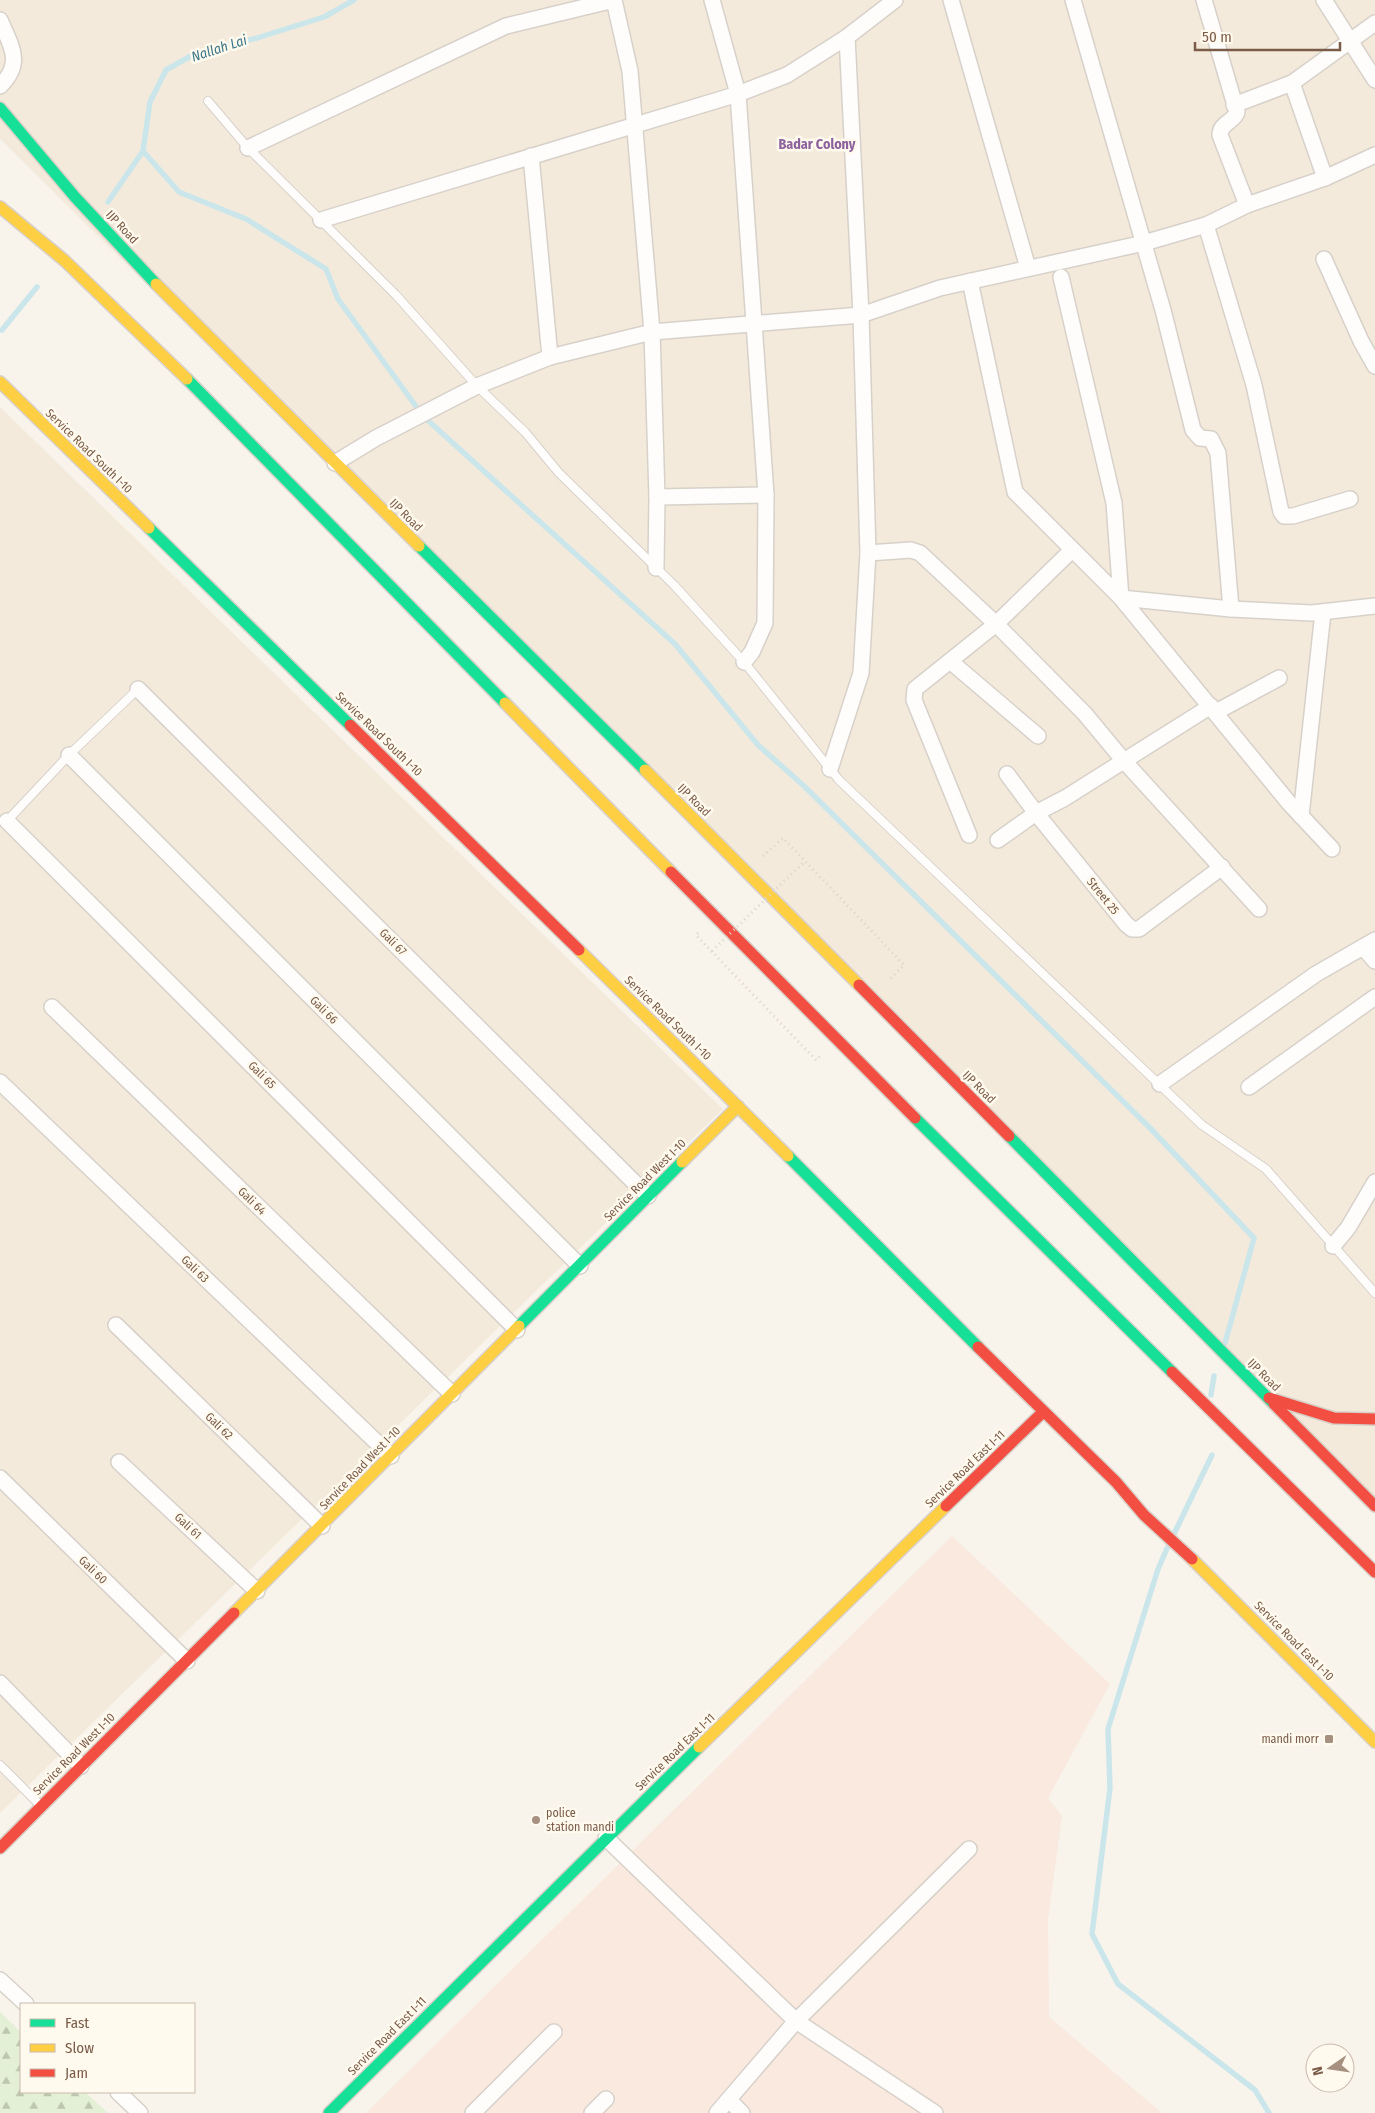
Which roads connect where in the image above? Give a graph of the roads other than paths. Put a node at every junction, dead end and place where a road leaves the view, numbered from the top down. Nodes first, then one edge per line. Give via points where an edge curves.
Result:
1 (614, 0) edge
2 (712, 0) edge
3 (951, 0) edge
4 (1073, 0) edge
5 (1204, 0) edge
6 (1324, 0) edge
7 (889, 2) edge
8 (0, 20) edge
9 (1375, 23) edge
10 (847, 37) junction
11 (1351, 42) junction
12 (1375, 80) edge
13 (1292, 83) junction
14 (0, 86) edge
15 (738, 94) junction
16 (208, 101) dead end
17 (1234, 105) junction
18 (0, 108) edge
19 (634, 125) junction
20 (248, 148) junction
21 (1375, 155) edge
22 (531, 156) junction
23 (1325, 178) junction
24 (1247, 206) junction
25 (0, 207) edge
26 (321, 220) junction
27 (1206, 224) junction
28 (1144, 243) junction
29 (1324, 259) dead end
30 (1028, 268) junction
31 (1061, 277) dead end
32 (970, 281) junction
33 (861, 314) junction
34 (755, 325) junction
35 (652, 332) junction
36 (550, 357) junction
37 (1375, 366) edge
38 (0, 382) edge
39 (477, 386) junction
40 (335, 463) junction
41 (766, 495) junction
42 (657, 497) junction
43 (1350, 499) dead end
44 (1072, 550) junction
45 (868, 553) junction
46 (656, 568) junction
47 (1121, 598) junction
48 (1375, 606) edge
49 (1231, 608) junction
50 (1323, 612) junction
51 (996, 624) junction
52 (950, 661) junction
53 (744, 662) junction
54 (1279, 678) dead end
55 (138, 689) joint
56 (1213, 709) junction
57 (1038, 736) dead end
58 (69, 755) junction
59 (1124, 762) junction
60 (830, 770) junction
61 (1007, 774) dead end
62 (1036, 813) junction
63 (1301, 816) junction
64 (7, 821) joint
65 (969, 834) dead end
66 (998, 840) dead end
67 (1332, 849) dead end
68 (1222, 867) junction
69 (1259, 909) dead end
70 (1369, 943) edge
71 (1375, 961) edge
72 (1375, 998) edge
73 (52, 1007) dead end
74 (0, 1082) edge
75 (1160, 1084) junction
76 (1249, 1087) dead end
77 (738, 1106) junction
78 (1375, 1182) edge
79 (648, 1196) junction
80 (1333, 1246) junction
81 (580, 1266) junction
82 (1375, 1293) edge
83 (116, 1325) dead end
84 (517, 1330) junction
85 (452, 1394) junction
86 (1266, 1397) junction
87 (1043, 1412) junction
88 (1375, 1419) edge
89 (391, 1456) junction
90 (119, 1462) dead end
91 (0, 1478) edge
92 (1375, 1506) edge
93 (322, 1526) junction
94 (1375, 1572) edge
95 (257, 1591) junction
96 (187, 1661) junction
97 (0, 1683) edge
98 (1375, 1742) edge
99 (0, 1765) edge
100 (81, 1766) junction
101 (41, 1806) junction
102 (606, 1838) junction
103 (0, 1848) edge
104 (969, 1849) dead end
105 (0, 1980) edge
106 (25, 2003) edge
107 (796, 2021) junction
108 (554, 2032) dead end
109 (119, 2093) edge
110 (606, 2100) dead end
111 (730, 2100) junction
112 (140, 2113) edge
113 (329, 2113) edge
114 (473, 2113) edge
115 (592, 2113) edge
116 (716, 2113) edge
117 (742, 2113) edge
118 (935, 2113) edge

1 - 19 street via 630,71
1 - 20 street via 506,26
2 - 15 street
3 - 30 street
4 - 28 street
5 - 17 street
6 - 11 street
7 - 10 street
8 - 14 street via 15,56 14,67
9 - 11 street
10 - 15 street via 787,75
10 - 33 street
11 - 12 street
11 - 13 street
13 - 17 street
13 - 23 street
15 - 19 street
15 - 34 street
16 - 20 lane
17 - 24 street via 1237,115 1222,127 1220,135
18 - 40 main road, IJP Road via 75,197 156,284
19 - 22 street
19 - 35 street
20 - 26 lane
21 - 23 street
22 - 26 street
22 - 36 street
23 - 24 street
24 - 27 street
25 - 94 main road via 65,261 146,338 836,1040
26 - 39 lane via 396,295
27 - 28 street
27 - 43 street via 1254,385 1281,512 1284,516 1293,516
28 - 30 street
28 - 49 street via 1193,430 1200,438 1212,439 1218,453
29 - 37 street
30 - 32 street
31 - 47 street via 1114,503
32 - 33 street
32 - 44 street via 1015,492
33 - 34 street
33 - 45 street
34 - 35 street
34 - 41 street
35 - 36 street
35 - 42 street
36 - 39 street
38 - 77 main road, Service Road South I-10
39 - 40 street
39 - 46 lane via 525,432 558,473
40 - 86 main road, IJP Road via 747,872
41 - 42 street
41 - 53 street via 765,623
42 - 46 street
44 - 47 street
44 - 51 street
45 - 51 street via 911,550 920,553
45 - 60 street via 861,673
46 - 53 lane
47 - 49 street
47 - 56 street
48 - 50 street
49 - 50 street
50 - 63 street
51 - 52 street
51 - 59 street via 1085,714
52 - 57 street
52 - 65 street via 915,689 914,700
53 - 60 lane
54 - 56 street
55 - 58 lane
55 - 79 street, Gali 67
56 - 59 street
56 - 63 street
58 - 64 lane
58 - 81 street, Gali 66
59 - 62 street
59 - 68 street
60 - 75 lane
61 - 62 street, Street 25
62 - 66 street
62 - 68 street, Street 25 via 1132,928 1138,929
63 - 67 street
64 - 84 street, Gali 65
68 - 69 street
70 - 71 street
70 - 75 street via 1316,974
72 - 76 street
73 - 85 street, Gali 64
74 - 89 street, Gali 63
75 - 80 lane via 1202,1125 1266,1169
77 - 79 main road, Service Road West I-10
77 - 87 main road, Service Road South I-10
78 - 80 street via 1348,1228
79 - 81 main road, Service Road West I-10
80 - 82 lane
81 - 84 main road, Service Road West I-10
83 - 93 street, Gali 62
84 - 85 main road, Service Road West I-10
85 - 89 main road, Service Road West I-10
86 - 88 main road via 1320,1416 1359,1422
86 - 92 main road, IJP Road
87 - 98 main road, Service Road East I-10
87 - 102 main road, Service Road East I-11
89 - 93 main road, Service Road West I-10
90 - 95 street, Gali 61
91 - 96 street, Gali 60
93 - 95 main road, Service Road West I-10
95 - 96 main road, Service Road West I-10
96 - 100 main road, Service Road West I-10
97 - 100 street
99 - 101 lane
100 - 101 main road, Service Road West I-10
101 - 103 main road, Service Road West I-10
102 - 107 street
102 - 113 main road, Service Road East I-11
104 - 107 street
105 - 106 street
107 - 111 street
107 - 118 street
108 - 114 street
109 - 112 street
110 - 115 street
111 - 116 street
111 - 117 street

